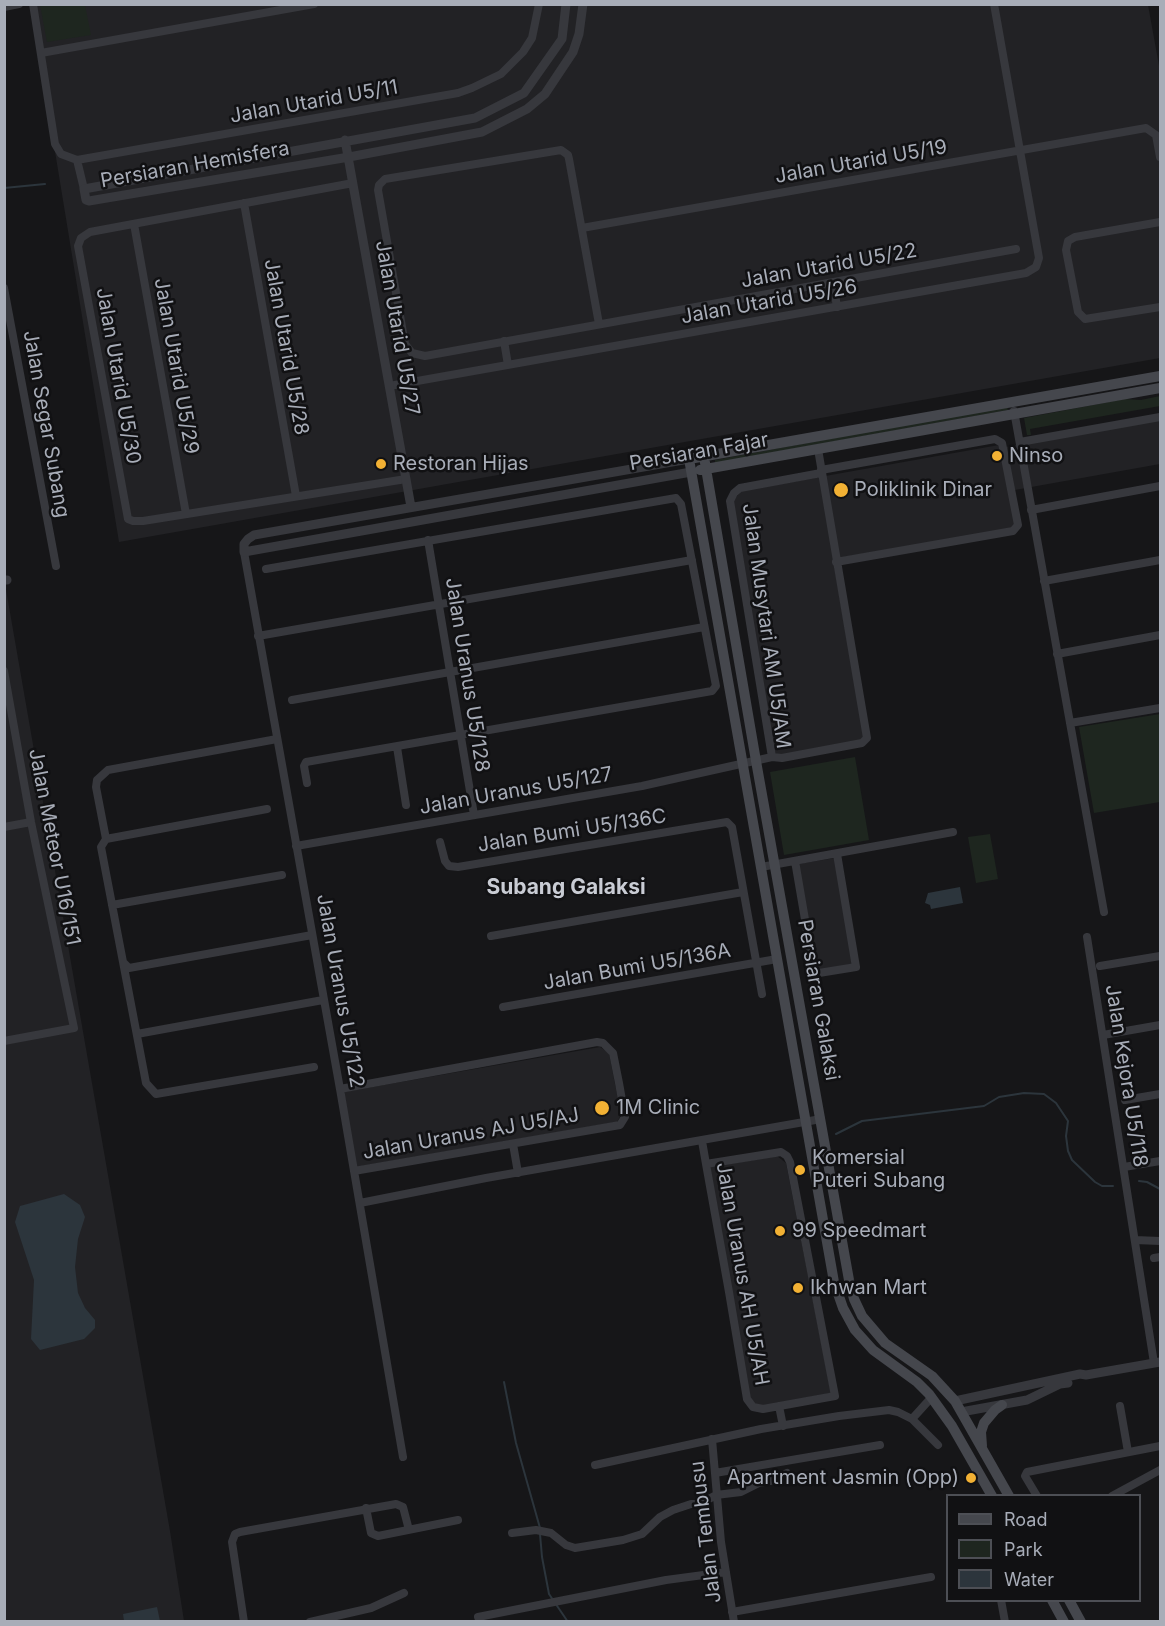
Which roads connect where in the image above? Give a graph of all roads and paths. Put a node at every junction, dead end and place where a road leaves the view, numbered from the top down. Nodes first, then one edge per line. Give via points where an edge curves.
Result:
1 (19, 4) edge
2 (33, 4) edge
3 (314, 4) edge
4 (539, 4) edge
5 (566, 4) edge
6 (583, 4) edge
7 (994, 4) edge
8 (4, 7) edge
9 (41, 52) junction
10 (345, 140) junction
11 (1020, 151) junction
12 (348, 157) junction
13 (1161, 157) edge
14 (77, 160) junction
15 (353, 183) junction
16 (84, 189) junction
17 (244, 203) junction
18 (1161, 222) edge
19 (134, 224) junction
20 (582, 228) junction
21 (1016, 249) dead end
22 (833, 282) junction
23 (4, 288) edge
24 (837, 307) junction
25 (1161, 307) edge
26 (598, 324) junction
27 (504, 341) junction
28 (508, 365) junction
29 (1161, 376) edge
30 (389, 386) junction
31 (1161, 388) edge
32 (1012, 401) junction
33 (1015, 413) junction
34 (1161, 417) edge
35 (1020, 442) junction
36 (818, 449) junction
37 (704, 457) junction
38 (689, 459) junction
39 (706, 469) junction
40 (691, 472) junction
41 (821, 472) junction
42 (406, 479) junction
43 (1161, 486) edge
44 (296, 496) junction
45 (505, 505) junction
46 (411, 507) junction
47 (1031, 510) junction
48 (186, 514) junction
49 (327, 537) junction
50 (428, 540) junction
51 (244, 552) junction
52 (692, 560) junction
53 (1161, 560) edge
54 (836, 562) junction
55 (56, 566) dead end
56 (267, 569) dead end
57 (1044, 580) junction
58 (439, 604) junction
59 (704, 627) junction
60 (1161, 635) edge
61 (258, 636) junction
62 (1057, 654) junction
63 (4, 671) edge
64 (450, 672) junction
65 (292, 700) dead end
66 (1161, 708) edge
67 (1070, 723) junction
68 (461, 736) junction
69 (277, 739) junction
70 (397, 747) junction
71 (772, 758) junction
72 (756, 761) junction
73 (742, 763) junction
74 (307, 783) dead end
75 (406, 806) dead end
76 (267, 809) dead end
77 (474, 815) junction
78 (31, 822) junction
79 (4, 827) edge
80 (953, 832) dead end
81 (106, 839) junction
82 (440, 842) dead end
83 (296, 846) junction
84 (837, 854) junction
85 (795, 861) junction
86 (775, 865) junction
87 (761, 867) junction
88 (282, 875) dead end
89 (742, 892) junction
90 (112, 905) junction
91 (1104, 912) dead end
92 (312, 935) junction
93 (490, 936) dead end
94 (1087, 937) dead end
95 (1161, 956) edge
96 (777, 959) junction
97 (755, 963) junction
98 (126, 965) junction
99 (1100, 966) dead end
100 (762, 994) dead end
101 (323, 1000) junction
102 (503, 1007) dead end
103 (1161, 1025) edge
104 (137, 1034) junction
105 (1103, 1035) junction
106 (4, 1041) edge
107 (314, 1067) dead end
108 (340, 1089) junction
109 (1161, 1094) edge
110 (1125, 1100) dead end
111 (820, 1119) junction
112 (805, 1121) junction
113 (702, 1141) junction
114 (513, 1144) junction
115 (1161, 1161) edge
116 (706, 1164) junction
117 (1124, 1167) junction
118 (354, 1172) junction
119 (518, 1173) junction
120 (360, 1203) junction
121 (1135, 1240) junction
122 (1161, 1241) edge
123 (1157, 1362) edge
124 (1086, 1375) junction
125 (917, 1382) junction
126 (931, 1398) junction
127 (1002, 1405) junction
128 (779, 1406) junction
129 (1120, 1406) dead end
130 (956, 1408) junction
131 (912, 1419) junction
132 (783, 1426) junction
133 (712, 1439) junction
134 (880, 1445) dead end
135 (938, 1445) dead end
136 (1161, 1446) edge
137 (983, 1449) junction
138 (1128, 1452) junction
139 (968, 1454) junction
140 (403, 1457) dead end
141 (595, 1465) dead end
142 (1161, 1470) edge
143 (715, 1473) junction
144 (787, 1473) dead end
145 (991, 1494) edge
146 (1009, 1494) edge
147 (1036, 1494) edge
148 (1116, 1494) edge
149 (716, 1496) junction
150 (366, 1508) junction
151 (458, 1520) dead end
152 (409, 1530) junction
153 (512, 1533) dead end
154 (726, 1572) junction
155 (931, 1577) dead end
156 (404, 1593) dead end
157 (1001, 1602) edge
158 (1053, 1602) edge
159 (1070, 1602) edge
160 (732, 1611) junction
161 (478, 1617) dead end
162 (244, 1622) edge
163 (310, 1622) edge
164 (734, 1622) edge
165 (1005, 1622) edge
166 (1064, 1622) edge
167 (1081, 1622) edge

1 - 8 street
2 - 9 street
3 - 9 street
4 - 14 street, Jalan Utarid U5/11 via 532,38 523,52 501,74 458,93
5 - 10 street, Persiaran Hemisfera via 562,39 524,93 476,118
6 - 12 street, Persiaran Hemisfera via 573,52 545,94 527,109 482,132
7 - 11 street
9 - 14 street via 55,144 61,154
10 - 12 street, Jalan Utarid U5/27
10 - 16 street, Persiaran Hemisfera
11 - 13 street, Jalan Utarid U5/19 via 1146,128 1156,135
11 - 20 street, Jalan Utarid U5/19
11 - 24 street, Jalan Utarid U5/26 via 1039,258 1036,267 1026,273
12 - 15 street, Jalan Utarid U5/27
12 - 16 street, Persiaran Hemisfera via 89,201
14 - 16 street
15 - 17 street
15 - 30 street, Jalan Utarid U5/27
17 - 19 street
17 - 44 street, Jalan Utarid U5/28
18 - 25 street via 1075,237 1068,241 1066,250 1078,312 1085,319
19 - 48 street, Jalan Utarid U5/29
19 - 48 street, Jalan Utarid U5/30 via 90,232 78,246 129,519
20 - 26 street
20 - 27 street, Jalan Utarid U5/22 via 568,155 561,150 385,179 379,185 405,344 412,353 425,356
21 - 22 street, Jalan Utarid U5/22
22 - 24 street
22 - 26 street, Jalan Utarid U5/22
23 - 55 street, Jalan Segar Subang
24 - 28 street, Jalan Utarid U5/26
26 - 27 street, Jalan Utarid U5/22
27 - 28 street
28 - 30 street, Jalan Utarid U5/26
29 - 32 main road, Persiaran Fajar
30 - 42 street, Jalan Utarid U5/27
31 - 33 main road, Persiaran Fajar
32 - 33 street
32 - 37 main road, Persiaran Fajar
33 - 35 street
33 - 36 main road, Persiaran Fajar
34 - 35 street
35 - 47 street
36 - 39 main road, Persiaran Fajar
36 - 41 street
37 - 38 main road, Persiaran Fajar
37 - 39 main road, Persiaran Galaksi
38 - 40 main road, Persiaran Galaksi
38 - 46 street, Persiaran Fajar
39 - 40 main road, Persiaran Fajar
39 - 72 main road, Persiaran Galaksi
40 - 45 street, Persiaran Fajar
40 - 73 main road, Persiaran Galaksi
41 - 54 street
41 - 54 street via 995,439 1002,443 1018,525 1013,531
41 - 71 street, Jalan Musytari AM U5/AM via 740,488 730,501
42 - 44 street
42 - 46 street, Jalan Utarid U5/27
43 - 47 street
44 - 48 street
45 - 46 street via 426,514
45 - 49 street, Persiaran Fajar
46 - 49 street via 405,517
46 - 51 street, Persiaran Fajar via 254,535 244,544
47 - 57 street
49 - 51 street, Persiaran Fajar
50 - 52 street via 676,498 681,504
50 - 56 street
50 - 58 street, Jalan Uranus U5/128
51 - 61 street, Jalan Uranus U5/122
52 - 58 street
52 - 59 street
53 - 57 street
54 - 71 street via 867,738 862,743
57 - 62 street
58 - 61 street
58 - 64 street, Jalan Uranus U5/128
59 - 64 street
59 - 68 street via 715,689 712,691
60 - 62 street
61 - 69 street, Jalan Uranus U5/122
62 - 67 street
63 - 78 street, Jalan Meteor U16/151
64 - 65 street
64 - 68 street, Jalan Uranus U5/128
66 - 67 street
67 - 91 street
68 - 70 street
68 - 77 street, Jalan Uranus U5/128
69 - 81 street via 108,770 97,780 96,787
69 - 83 street, Jalan Uranus U5/122
70 - 74 street via 306,762
70 - 75 street
71 - 72 street, Jalan Musytari AM U5/AM
72 - 73 street, Jalan Musytari AM U5/AM
72 - 86 main road, Persiaran Galaksi
73 - 77 street, Jalan Uranus U5/127 via 642,786
73 - 87 main road, Persiaran Galaksi
76 - 81 street
77 - 83 street, Jalan Uranus U5/127
78 - 79 street
78 - 106 street, Jalan Meteor U16/151 via 74,1028
80 - 84 street
81 - 90 street via 100,847
82 - 89 street, Jalan Bumi U5/136C via 449,867 458,867 727,822 732,827
83 - 92 street, Jalan Uranus U5/122
84 - 85 street
84 - 85 street via 856,967 814,972
85 - 86 street
86 - 87 street
86 - 111 main road, Persiaran Galaksi
87 - 96 main road, Persiaran Galaksi
88 - 90 street
89 - 93 street
89 - 97 street
90 - 98 street
92 - 98 street
92 - 101 street, Jalan Uranus U5/122
94 - 105 street, Jalan Kejora U5/118
95 - 99 street
96 - 97 street, Jalan Bumi U5/136A
96 - 112 main road, Persiaran Galaksi
97 - 100 street
97 - 102 street, Jalan Bumi U5/136A
98 - 104 street
101 - 104 street
101 - 108 street, Jalan Uranus U5/122
103 - 105 street
104 - 107 street via 147,1083 156,1094
105 - 117 street, Jalan Kejora U5/118
108 - 114 street, Jalan Uranus AJ U5/AJ via 603,1043 613,1053 625,1117 620,1125
108 - 118 street, Jalan Uranus U5/122
109 - 110 street
111 - 112 street
111 - 130 main road, Persiaran Galaksi via 854,1299 862,1316 885,1343 932,1376
112 - 113 street
112 - 125 main road, Persiaran Galaksi via 834,1282 843,1308 855,1330 873,1350
113 - 116 street, Jalan Uranus AH U5/AH
113 - 119 street
114 - 118 street, Jalan Uranus AJ U5/AJ
114 - 119 street
115 - 117 street
116 - 128 street, Jalan Uranus AH U5/AH via 747,1399 753,1407
116 - 128 street, Jalan Uranus AH U5/AH via 781,1152 790,1162 835,1396
117 - 121 street, Jalan Kejora U5/118
118 - 120 street, Jalan Uranus U5/122
119 - 120 street
120 - 140 street, Jalan Uranus U5/122
121 - 122 street
121 - 123 street, Jalan Kejora U5/118
123 - 124 street
124 - 127 street via 1034,1398
124 - 130 street
125 - 126 main road, Persiaran Galaksi
125 - 130 main road via 932,1387
126 - 131 street
126 - 139 main road, Persiaran Galaksi
127 - 130 street
127 - 137 main road via 984,1423
128 - 132 street
129 - 138 street
130 - 137 main road, Persiaran Galaksi
130 - 139 main road
131 - 132 street via 889,1410
131 - 135 street
132 - 133 street
133 - 141 street
133 - 143 street, Jalan Tembusu
134 - 143 street
136 - 138 street
137 - 146 main road, Persiaran Galaksi
138 - 147 street via 1027,1472 1025,1476
139 - 145 main road, Persiaran Galaksi
142 - 148 street
143 - 149 street, Jalan Tembusu
144 - 149 street via 741,1492
149 - 153 street via 673,1510 642,1534 623,1540 575,1548 551,1533
149 - 154 street, Jalan Tembusu
150 - 152 street via 400,1504
150 - 152 street via 374,1535
150 - 162 street via 235,1534 232,1542
151 - 152 street
154 - 160 street, Jalan Tembusu
154 - 161 street
155 - 160 street
156 - 163 street via 371,1608
157 - 165 street
158 - 166 main road
159 - 167 main road
160 - 164 street, Jalan Tembusu

